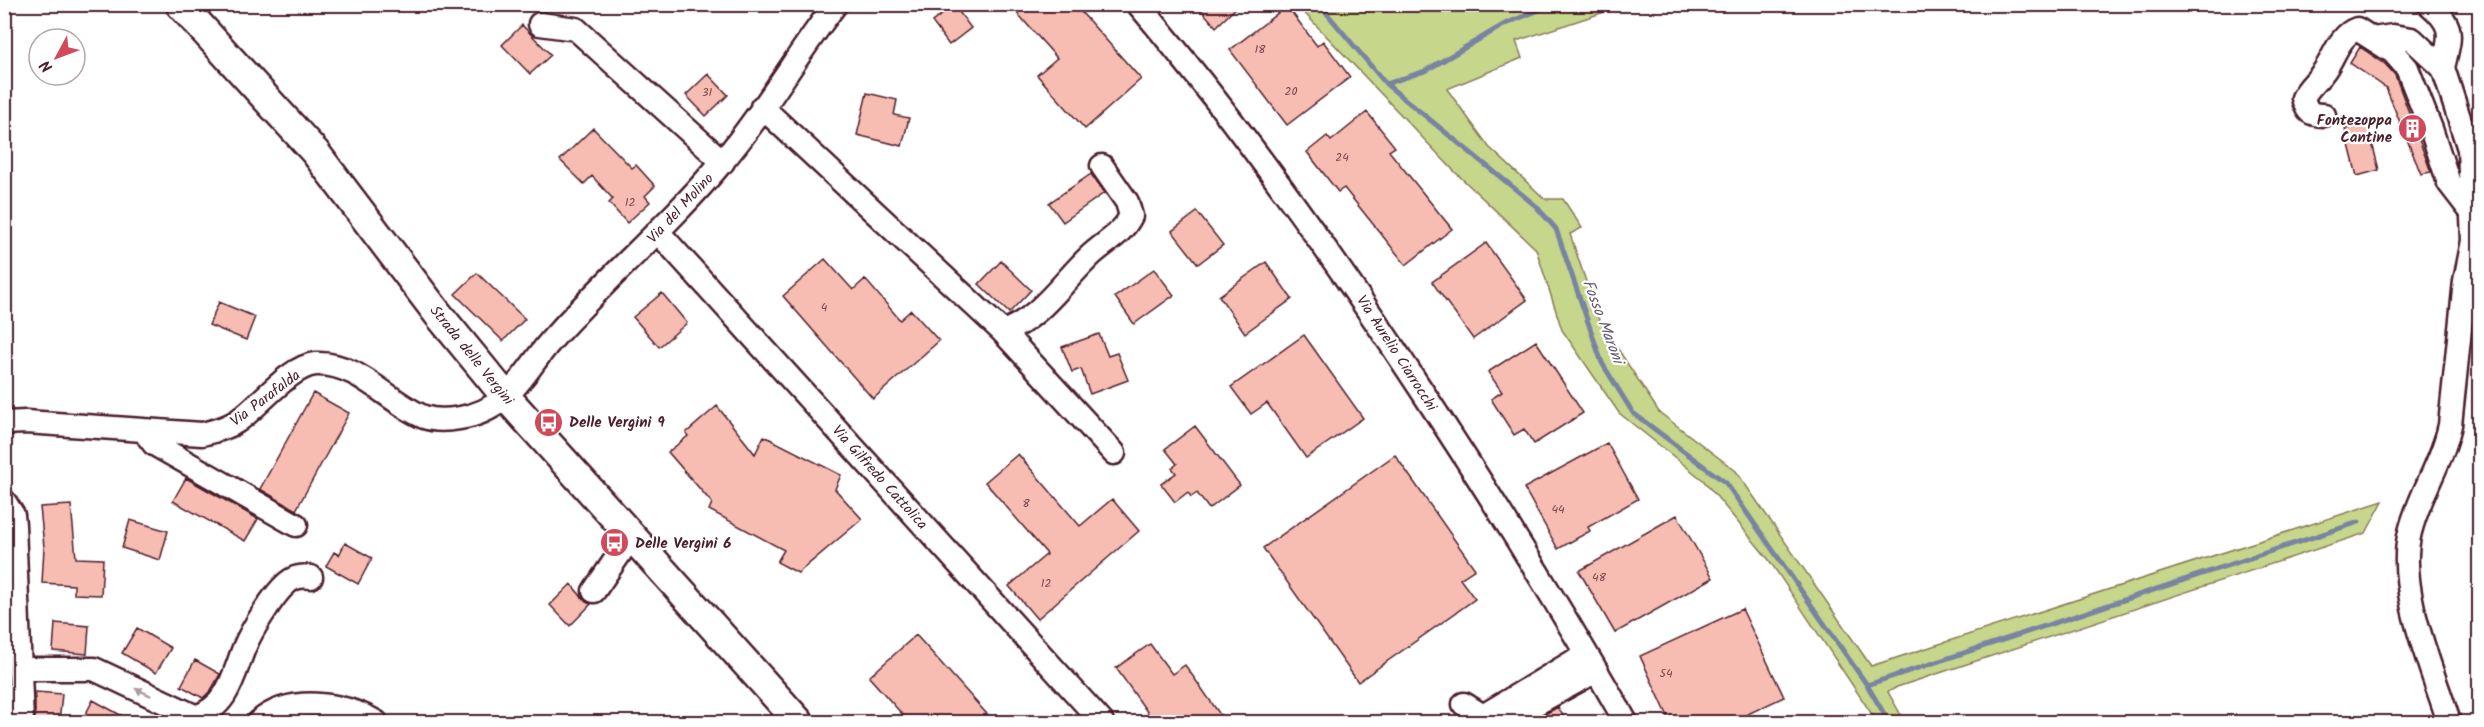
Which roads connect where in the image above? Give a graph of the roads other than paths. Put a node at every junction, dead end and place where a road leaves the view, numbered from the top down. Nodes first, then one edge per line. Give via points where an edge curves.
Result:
1 (180, 4) edge
2 (836, 4) edge
3 (1138, 4) edge
4 (2429, 4) edge
5 (540, 24) dead end
6 (2373, 39) junction
7 (2442, 68) junction
8 (762, 107) junction
9 (2324, 116) dead end
10 (723, 162) junction
11 (1102, 166) dead end
12 (2475, 229) edge
13 (658, 232) junction
14 (1003, 332) junction
15 (507, 398) junction
16 (4, 423) edge
17 (143, 430) junction
18 (1114, 453) dead end
19 (4, 501) edge
20 (296, 525) dead end
21 (632, 537) junction
22 (311, 577) dead end
23 (594, 591) dead end
24 (1591, 663) junction
25 (21, 669) junction
26 (1464, 704) dead end
27 (201, 720) edge
28 (22, 723) edge
29 (259, 723) edge
30 (376, 723) edge
31 (799, 723) edge
32 (1102, 723) edge
33 (1502, 723) edge
34 (1626, 723) edge
35 (2449, 723) edge

1 - 15 main road, Strada delle Vergini via 315,152
2 - 8 street, Via del Molino
3 - 24 street, Via Aurelio Ciarrocchi via 1257,152 1347,276 1480,479
4 - 7 street via 2443,16 2450,31
5 - 10 street via 576,29
6 - 7 street via 2412,39
6 - 9 street via 2357,29 2351,31 2324,72 2308,88 2303,98 2306,109 2312,115
6 - 12 street via 2393,52 2407,68 2449,183
7 - 12 street via 2469,149
8 - 10 street, Via del Molino
8 - 14 street
10 - 13 street, Via del Molino
11 - 14 street via 1127,202 1131,216 1123,231 1091,255 1040,308 1015,328
12 - 35 street via 2465,281 2448,437 2410,531 2405,564 2410,599
13 - 15 street, Via del Molino via 555,336
13 - 32 street, Via Gilfredo Cattolica
14 - 18 street
15 - 17 street, Via Parafalda via 472,416 441,420 424,417 360,376 337,366 314,364 295,373 237,421 220,430 202,434
15 - 21 main road, Strada delle Vergini
16 - 17 street, Via Parafalda
17 - 20 street via 154,444
19 - 25 street via 13,515
21 - 23 street
21 - 31 main road, Strada delle Vergini
22 - 27 street via 290,580 265,610 244,648 229,689
24 - 26 street via 1483,716
24 - 33 street
24 - 34 street, Via Aurelio Ciarrocchi
27 -> 25 street via 94,669
25 - 28 street
29 - 30 street via 278,709 319,706 357,712

